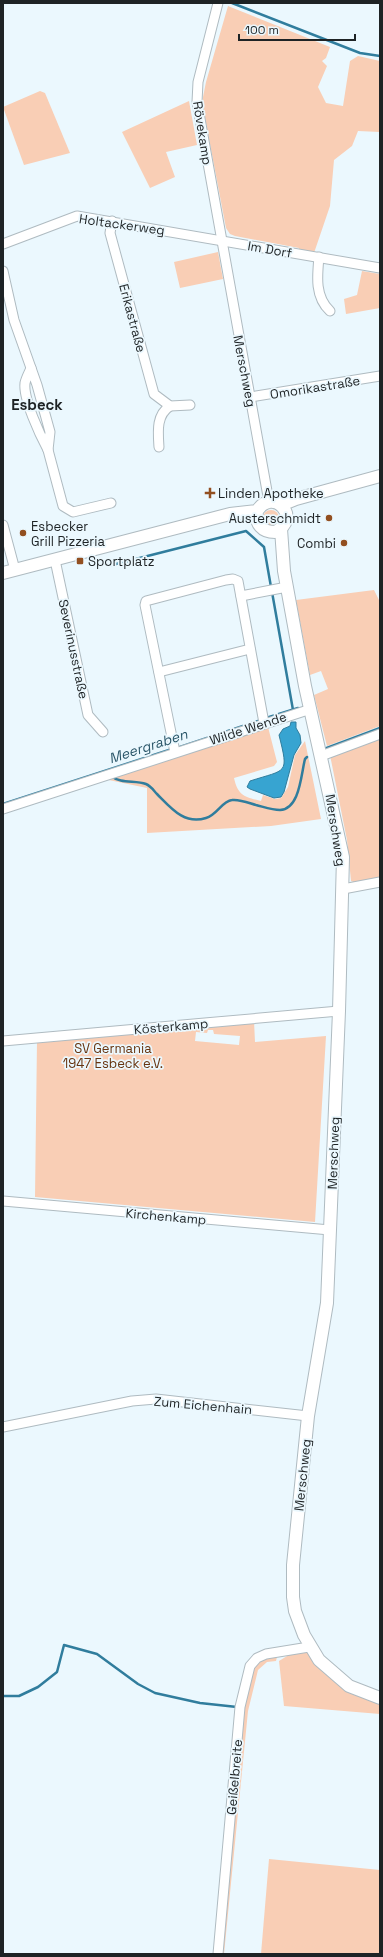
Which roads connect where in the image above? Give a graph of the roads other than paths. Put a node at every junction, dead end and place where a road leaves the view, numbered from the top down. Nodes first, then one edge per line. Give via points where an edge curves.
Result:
1 (218, 3) edge
2 (112, 221) junction
3 (221, 240) junction
4 (3, 244) edge
5 (319, 257) junction
6 (380, 268) edge
7 (3, 271) edge
8 (330, 312) dead end
9 (31, 368) junction
10 (380, 376) edge
11 (250, 397) junction
12 (190, 405) dead end
13 (170, 406) junction
14 (159, 447) dead end
15 (48, 450) junction
16 (380, 476) edge
17 (111, 503) dead end
18 (278, 507) junction
19 (257, 511) junction
20 (216, 519) junction
21 (3, 525) edge
22 (263, 528) junction
23 (281, 529) junction
24 (55, 560) junction
25 (15, 570) junction
26 (284, 571) junction
27 (3, 573) edge
28 (287, 587) junction
29 (241, 596) junction
30 (250, 649) junction
31 (158, 672) junction
32 (311, 709) junction
33 (264, 723) junction
34 (104, 732) dead end
35 (380, 734) edge
36 (175, 752) junction
37 (321, 756) junction
38 (3, 809) edge
39 (380, 882) edge
40 (343, 889) junction
41 (339, 1011) junction
42 (3, 1041) edge
43 (3, 1201) edge
44 (330, 1230) junction
45 (308, 1416) junction
46 (3, 1427) edge
47 (309, 1647) junction
48 (380, 1698) edge
49 (218, 1954) edge

1 - 3 street, Rövekamp via 198,82 197,102
2 - 3 street, Holtackerweg
2 - 4 street, Holtackerweg via 76,216
2 - 13 street, Erikastraße via 110,233 154,394
3 - 5 street, Im Dorf
3 - 11 street, Merschweg
5 - 6 street, Im Dorf
5 - 8 street via 317,279 322,303
7 - 9 street via 14,320
9 - 15 street via 49,426
9 - 15 street via 25,382 25,393
10 - 11 street, Omorikastraße
11 - 18 street, Merschweg
12 - 13 street
13 - 14 street via 160,416
15 - 17 street via 63,506 74,512
16 - 18 street via 322,492 294,507
18 - 19 street via 264,503
18 - 23 street via 286,519
19 - 20 street via 230,514
19 - 22 street via 256,518
20 - 22 street via 246,519
20 - 24 street
21 - 25 street
22 - 23 street via 275,532
22 - 26 street, Merschweg
23 - 26 street, Merschweg
24 - 25 street
24 - 34 street, Severinusstraße via 88,715
25 - 27 street
26 - 28 street, Merschweg
28 - 29 street
28 - 32 street, Merschweg
29 - 30 street
29 - 31 street via 238,581 233,579 146,601 144,605
30 - 31 street
30 - 33 street
31 - 36 street
32 - 33 street, Wilde Wende
32 - 37 street, Merschweg
33 - 36 street, Wilde Wende
35 - 37 street
36 - 38 street, Wilde Wende
37 - 40 street, Merschweg via 343,857
39 - 40 street
40 - 41 street, Merschweg
41 - 42 street, Kösterkamp
41 - 44 street, Merschweg
43 - 44 street, Kirchenkamp
44 - 45 street, Merschweg via 327,1303
45 - 46 street, Zum Eichenhain via 156,1399 132,1401
45 - 47 street, Merschweg via 292,1586 295,1611
47 - 48 street, Merschweg via 341,1680
47 - 49 street, Geißelbreite via 266,1654 256,1658 250,1666 240,1707

